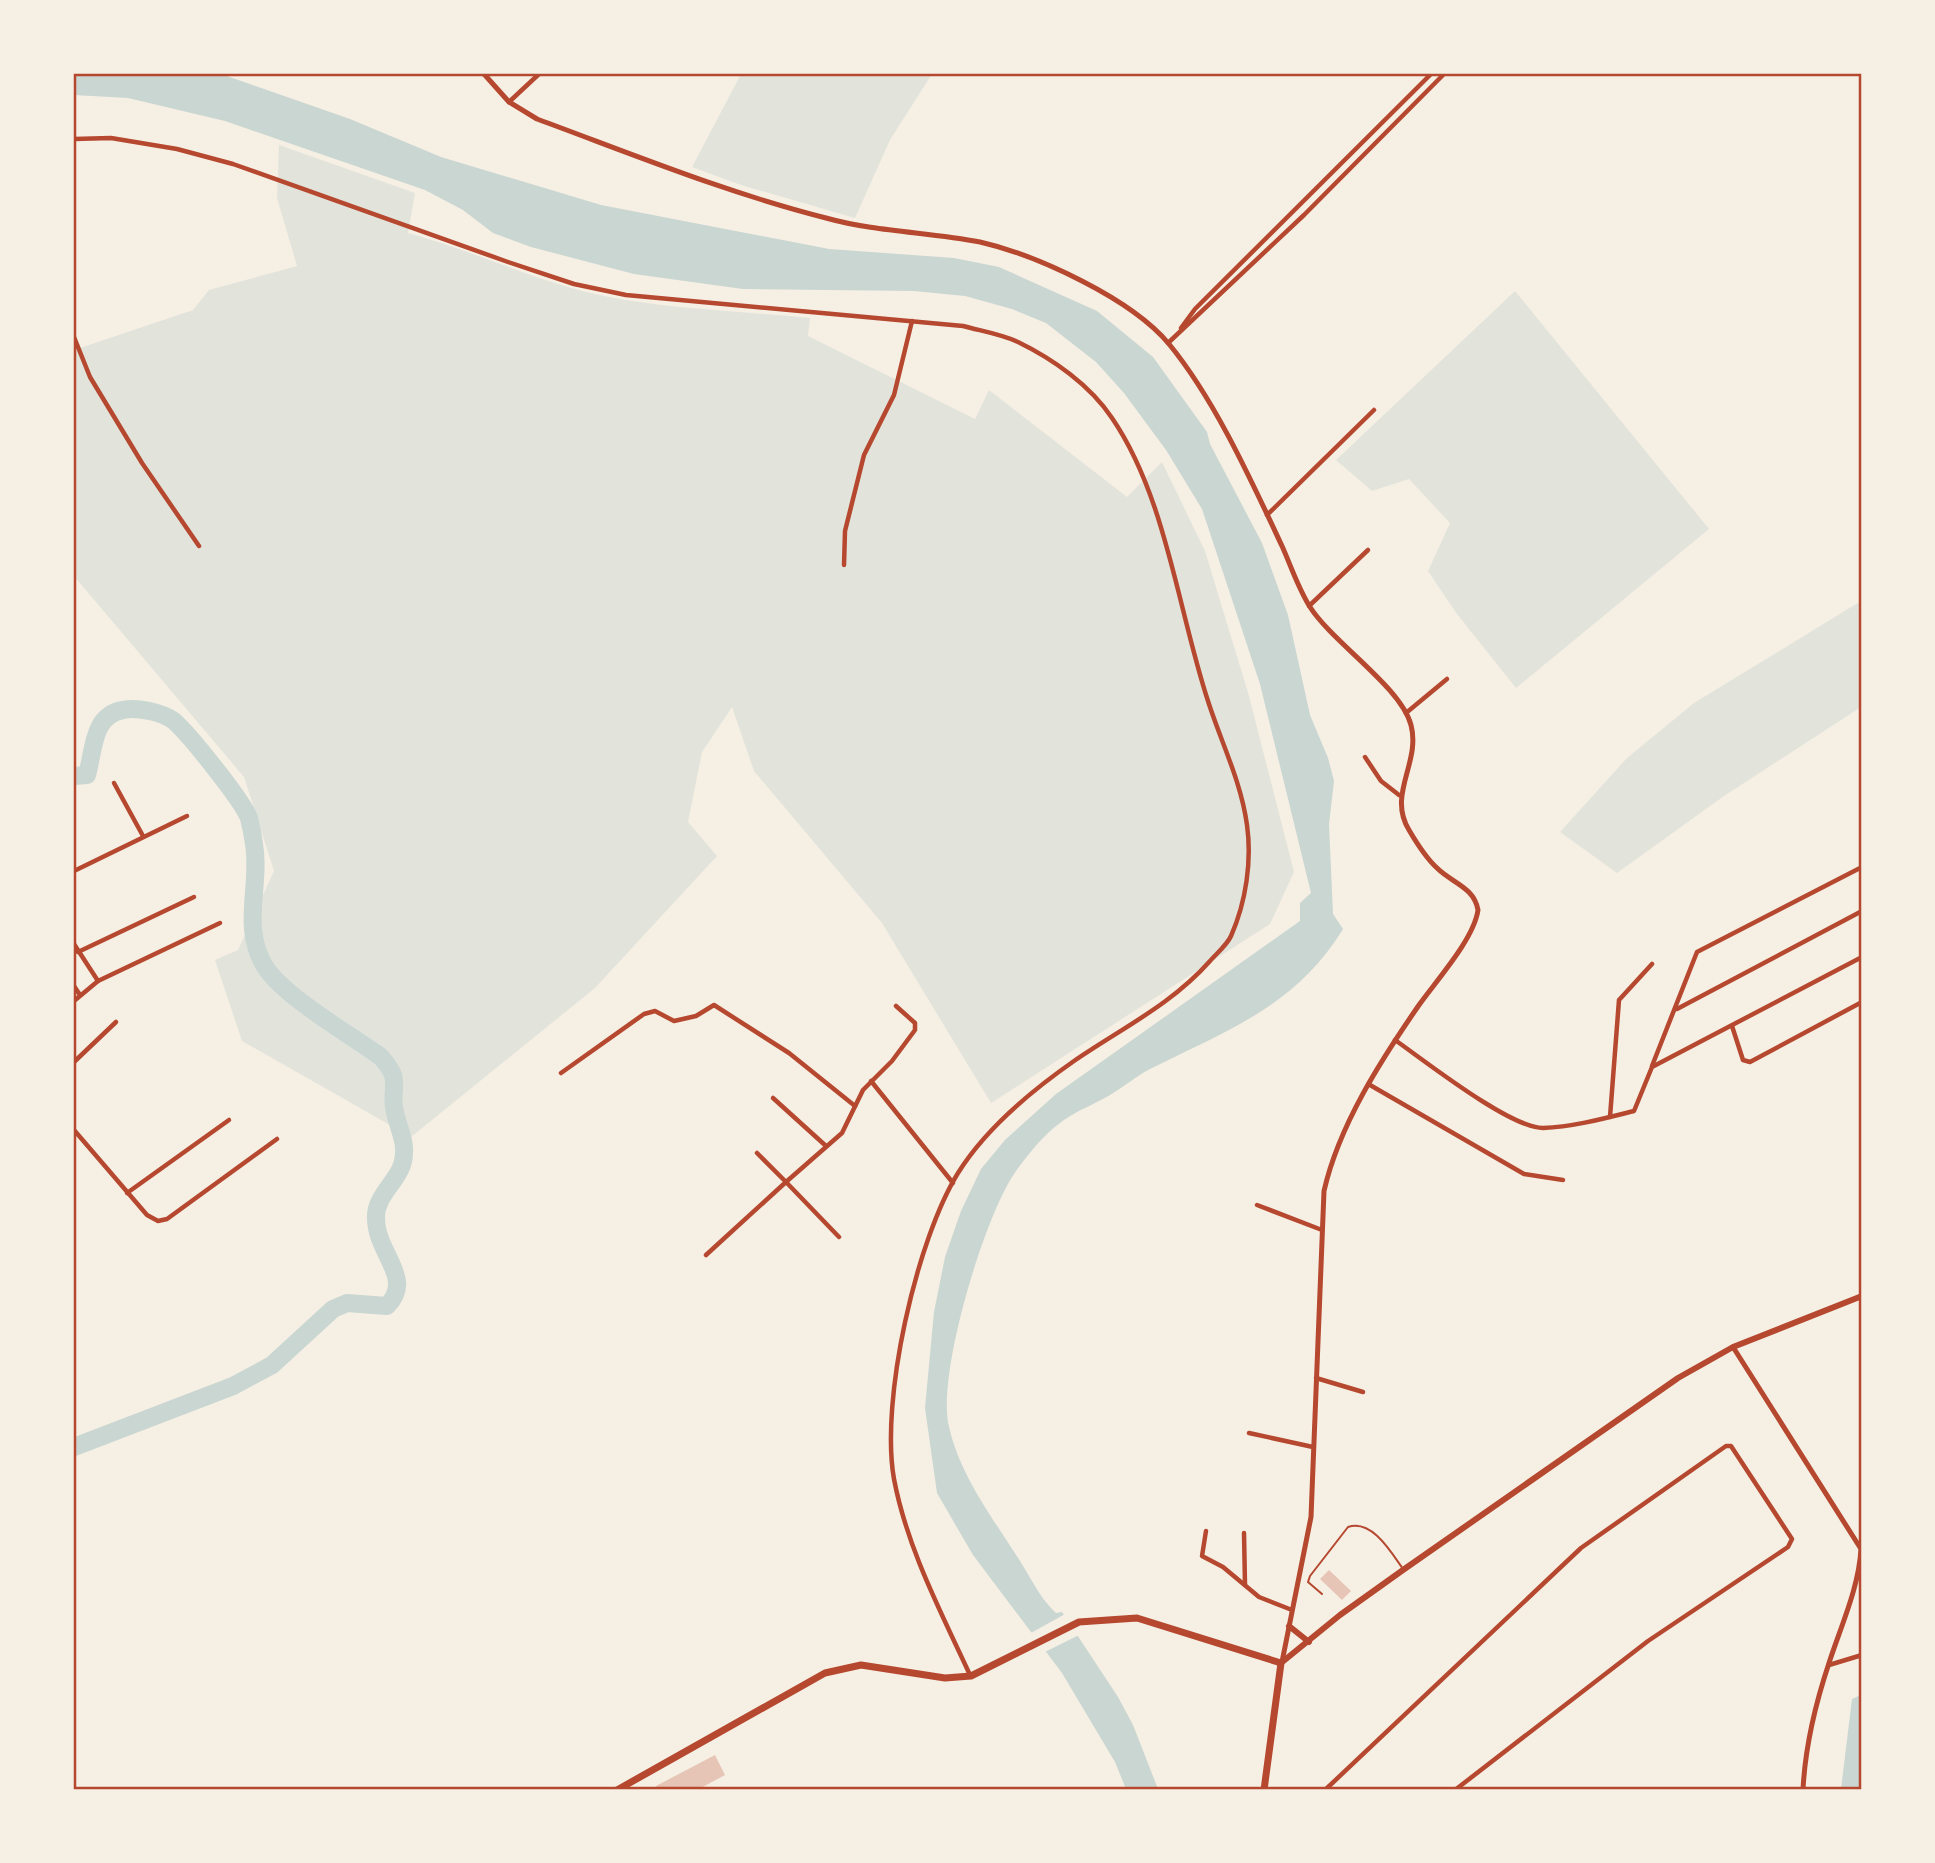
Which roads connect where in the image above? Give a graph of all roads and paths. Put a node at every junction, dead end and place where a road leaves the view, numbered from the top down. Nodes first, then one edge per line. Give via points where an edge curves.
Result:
1 (484, 74) edge
2 (539, 74) edge
3 (1431, 74) edge
4 (1444, 74) edge
5 (509, 102) junction
6 (74, 139) edge
7 (912, 321) junction
8 (1179, 332) junction
9 (74, 337) edge
10 (1168, 343) junction
11 (1374, 410) dead end
12 (1267, 515) junction
13 (199, 546) dead end
14 (1368, 550) dead end
15 (844, 565) dead end
16 (1309, 606) junction
17 (1447, 679) dead end
18 (1405, 714) junction
19 (1364, 757) dead end
20 (114, 783) dead end
21 (1399, 795) junction
22 (187, 816) dead end
23 (143, 836) junction
24 (1861, 867) edge
25 (74, 871) edge
26 (194, 897) dead end
27 (1861, 911) edge
28 (220, 923) dead end
29 (74, 944) edge
30 (78, 952) junction
31 (1861, 957) edge
32 (1653, 964) dead end
33 (97, 982) junction
34 (74, 986) edge
35 (80, 995) junction
36 (74, 1001) edge
37 (1861, 1002) edge
38 (896, 1006) dead end
39 (1675, 1010) junction
40 (116, 1022) dead end
41 (1732, 1026) junction
42 (1395, 1040) junction
43 (74, 1062) edge
44 (1652, 1067) junction
45 (561, 1073) dead end
46 (871, 1081) junction
47 (1370, 1085) junction
48 (773, 1098) dead end
49 (855, 1106) junction
50 (1610, 1117) junction
51 (229, 1120) dead end
52 (74, 1130) edge
53 (276, 1139) dead end
54 (827, 1146) junction
55 (757, 1153) dead end
56 (1563, 1180) dead end
57 (786, 1182) junction
58 (953, 1183) junction
59 (128, 1193) junction
60 (1256, 1205) dead end
61 (1322, 1230) junction
62 (839, 1237) dead end
63 (706, 1255) dead end
64 (1861, 1296) edge
65 (1733, 1347) junction
66 (1316, 1378) junction
67 (1363, 1392) dead end
68 (1249, 1433) dead end
69 (1313, 1447) junction
70 (1206, 1531) dead end
71 (1244, 1533) dead end
72 (1403, 1570) junction
73 (1858, 1577) edge
74 (1245, 1586) junction
75 (1322, 1594) dead end
76 (1292, 1610) junction
77 (1289, 1626) junction
78 (1309, 1642) junction
79 (1861, 1656) edge
80 (1282, 1663) junction
81 (1828, 1665) junction
82 (971, 1676) junction
83 (617, 1790) edge
84 (1264, 1790) edge
85 (1325, 1790) edge
86 (1455, 1790) edge
87 (1803, 1790) edge

1 - 5 street
2 - 5 street
3 - 8 street via 1195,309
4 - 8 street
5 - 10 street via 537,120 736,193 863,227 979,242 1011,251 1105,295 1142,318
6 - 7 street via 111,138 233,164 508,262 600,289 701,303
7 - 15 street via 894,395 864,455 845,531
7 - 58 street via 964,326 1017,341 1078,380 1111,417 1138,466 1155,513 1248,827 1247,884 1229,940 1185,989 1073,1062 1013,1108
8 - 10 street
9 - 13 street via 90,377
10 - 12 street via 1224,432
11 - 12 street
12 - 16 street
14 - 16 street
16 - 18 street
17 - 18 street
18 - 21 street via 1413,738
19 - 21 street via 1381,781
20 - 23 street
21 - 42 street via 1408,828 1436,867 1471,892 1478,910 1465,939
22 - 23 street
23 - 25 street
24 - 39 street via 1697,952
26 - 30 street
27 - 39 street
28 - 33 street
29 - 30 street
30 - 33 street
31 - 41 street
32 - 50 street via 1619,1000
33 - 35 street
34 - 35 street
35 - 36 street
37 - 41 street via 1750,1062 1744,1060
38 - 46 street via 915,1023 915,1030
39 - 44 street
40 - 43 street
41 - 44 street
42 - 47 street
42 - 50 street via 1527,1125 1542,1128
44 - 50 street via 1634,1111
45 - 49 street via 644,1014 655,1012 674,1021 696,1016 714,1004 789,1053
46 - 49 street
46 - 58 street
47 - 56 street via 1524,1174
47 - 61 street via 1329,1171
48 - 54 street
49 - 54 street via 842,1133
51 - 59 street
52 - 59 street
53 - 59 street via 167,1219 152,1220
54 - 57 street
55 - 57 street
57 - 62 street
57 - 63 street
58 - 82 street via 934,1223 907,1316 892,1390 893,1474 904,1525
60 - 61 street
61 - 66 street
64 - 65 main road
65 - 72 main road via 1678,1378
65 - 73 street via 1856,1537 1861,1549
66 - 67 street
66 - 69 street
68 - 69 street
69 - 76 street via 1309,1534
70 - 74 street via 1202,1556
71 - 74 street
72 - 75 lane via 1374,1534 1353,1525 1310,1576 1308,1582
72 - 78 main road
73 - 81 street
74 - 76 street
76 - 77 street
77 - 78 main road
77 - 80 street
78 - 80 main road
79 - 81 street
80 - 82 main road via 1137,1618 1079,1622
80 - 84 main road
81 - 87 street
82 - 83 main road via 946,1678 860,1665 825,1672
85 - 86 street via 1581,1548 1731,1446 1791,1539 1788,1547 1648,1641

